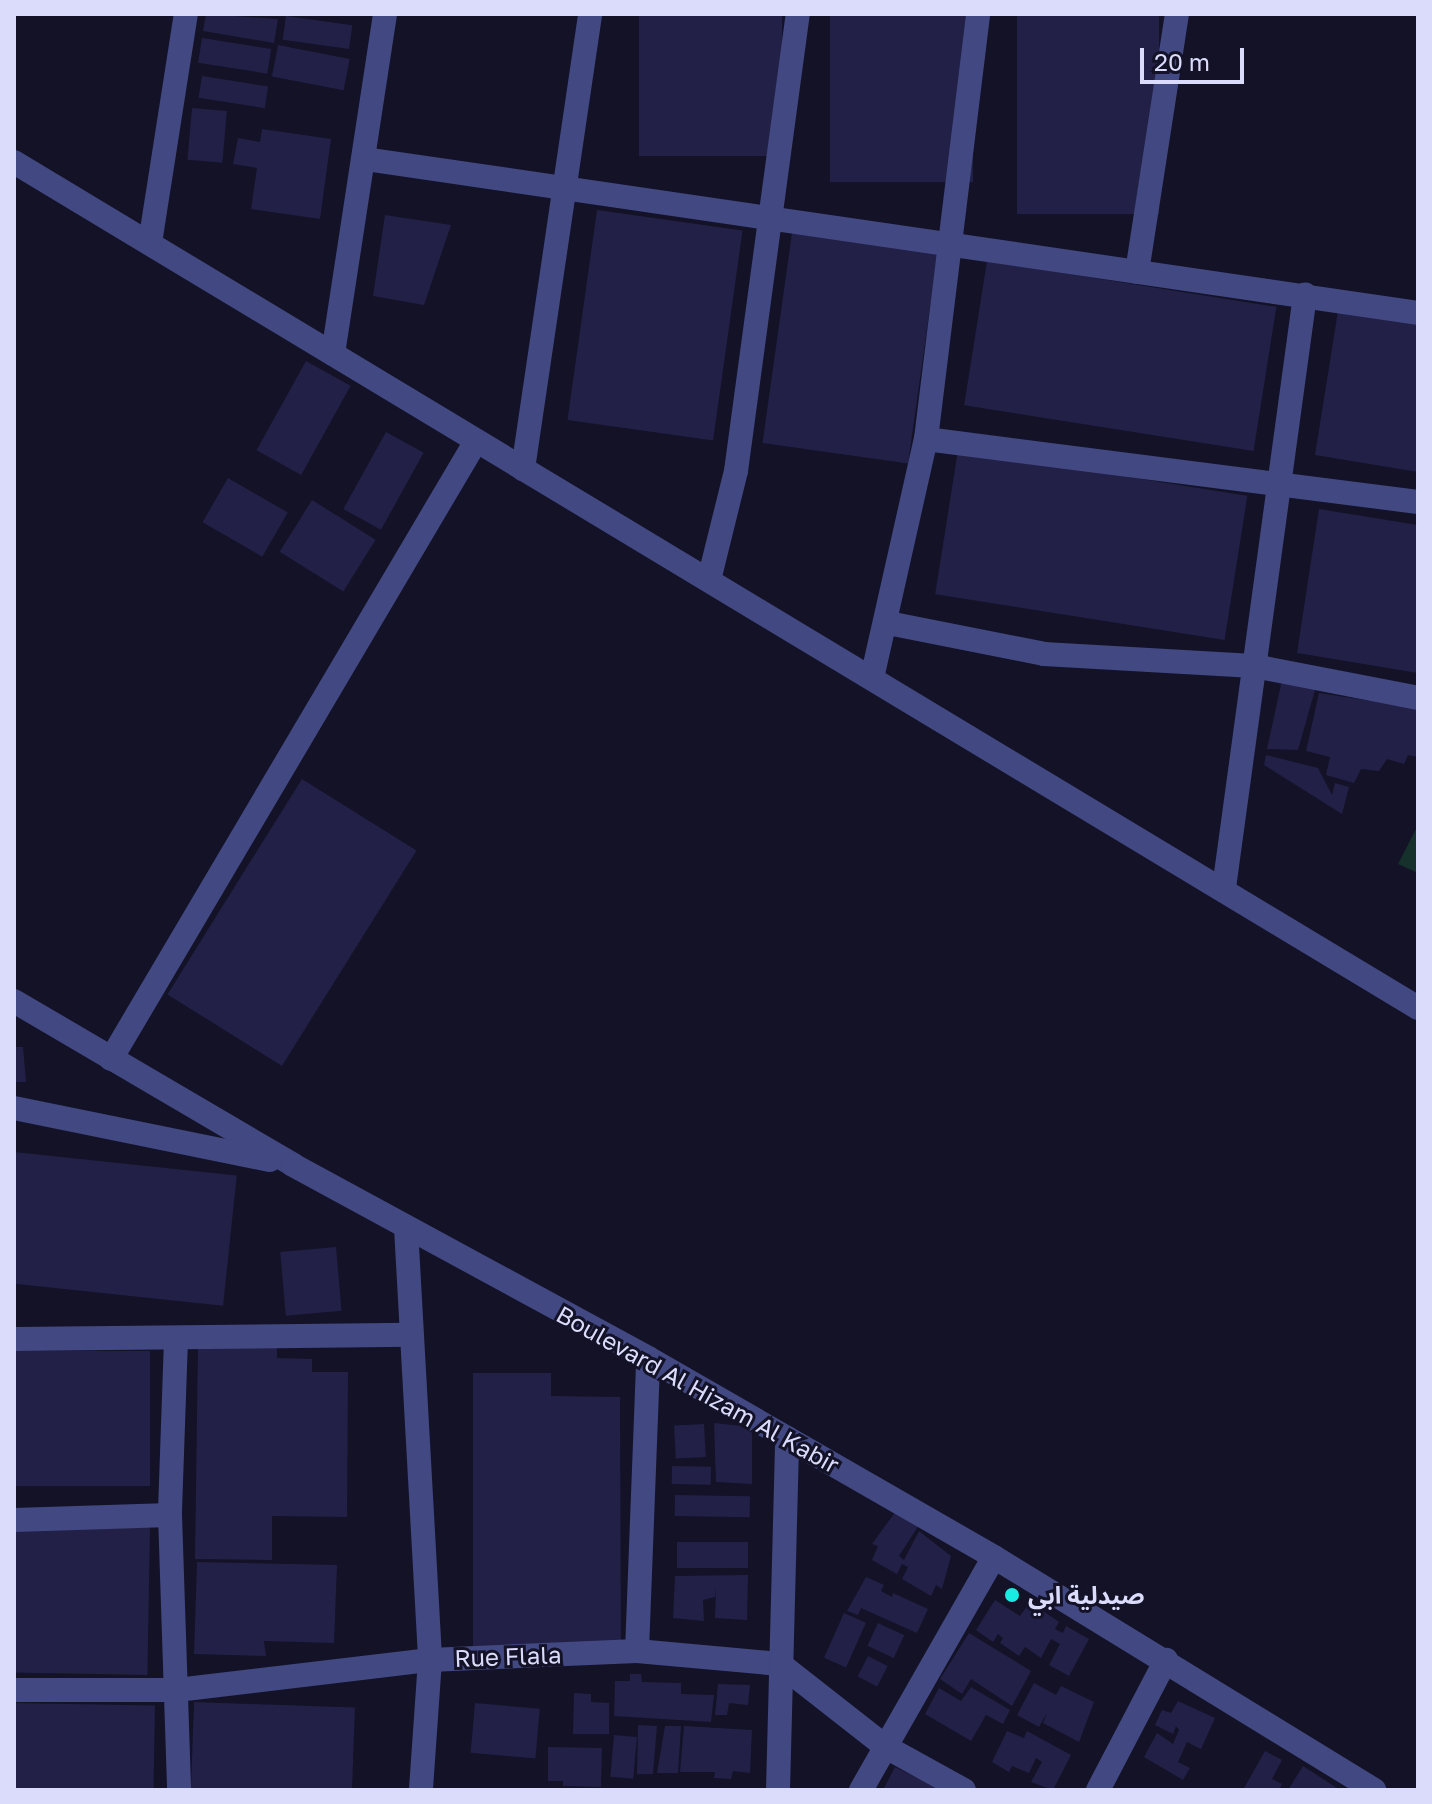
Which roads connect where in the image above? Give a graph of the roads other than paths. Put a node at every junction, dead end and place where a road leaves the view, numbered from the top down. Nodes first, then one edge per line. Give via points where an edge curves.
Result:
1 (186, 14) edge
2 (385, 14) edge
3 (590, 14) edge
4 (798, 14) edge
5 (978, 14) edge
6 (1177, 14) edge
7 (365, 159) junction
8 (14, 162) edge
9 (564, 188) junction
10 (769, 218) junction
11 (150, 243) junction
12 (951, 245) junction
13 (1137, 272) junction
14 (1305, 295) junction
15 (1418, 313) edge
16 (333, 354) junction
17 (926, 439) junction
18 (476, 441) junction
19 (523, 469) junction
20 (1281, 482) junction
21 (1418, 502) edge
22 (709, 580) junction
23 (888, 623) junction
24 (1254, 666) junction
25 (872, 678) junction
26 (1418, 698) edge
27 (1224, 888) junction
28 (14, 1001) edge
29 (1418, 1008) edge
30 (111, 1059) junction
31 (14, 1108) edge
32 (293, 1165) junction
33 (406, 1228) junction
34 (411, 1335) junction
35 (14, 1339) edge
36 (176, 1339) junction
37 (648, 1358) junction
38 (787, 1438) junction
39 (170, 1515) junction
40 (14, 1520) edge
41 (994, 1557) junction
42 (637, 1651) junction
43 (430, 1660) junction
44 (1166, 1660) junction
45 (780, 1664) junction
46 (14, 1690) edge
47 (177, 1690) junction
48 (886, 1747) junction
49 (179, 1790) edge
50 (421, 1790) edge
51 (778, 1790) edge
52 (861, 1790) edge
53 (964, 1790) edge
54 (1098, 1790) edge
55 (1374, 1790) edge

1 - 11 street
2 - 7 street
3 - 9 street
4 - 10 street
5 - 12 street
6 - 13 street
7 - 9 street
7 - 16 street
8 - 11 street
9 - 10 street
9 - 19 street
10 - 12 street
10 - 22 street via 736,471
11 - 16 street
12 - 13 street
12 - 17 street
13 - 14 street
14 - 15 street
14 - 20 street
16 - 18 street
17 - 20 street via 1168,474
17 - 23 street
18 - 19 street
18 - 30 street
19 - 22 street
20 - 21 street
20 - 24 street
22 - 25 street
23 - 24 street via 1044,654
23 - 25 street
24 - 26 street
24 - 27 street
25 - 27 street
27 - 29 street
28 - 30 street, Boulevard Al Hizam Al Kabir
30 - 32 street, Boulevard Al Hizam Al Kabir
31 - 32 street
32 - 33 street, Boulevard Al Hizam Al Kabir
33 - 34 street
33 - 37 street, Boulevard Al Hizam Al Kabir
34 - 36 street
34 - 43 street
35 - 36 street
36 - 39 street
37 - 38 street, Boulevard Al Hizam Al Kabir
37 - 42 street
38 - 41 street, Boulevard Al Hizam Al Kabir
38 - 45 street
39 - 40 street
39 - 47 street
41 - 44 street, Boulevard Al Hizam Al Kabir
41 - 48 street
42 - 43 street, Rue Flala
42 - 45 street, Rue Flala
43 - 47 street, Rue Flala
43 - 50 street
44 - 54 street
44 - 55 street, Boulevard Al Hizam Al Kabir
45 - 48 street
45 - 51 street
46 - 47 street, Rue Flala
47 - 49 street
48 - 52 street
48 - 53 street

